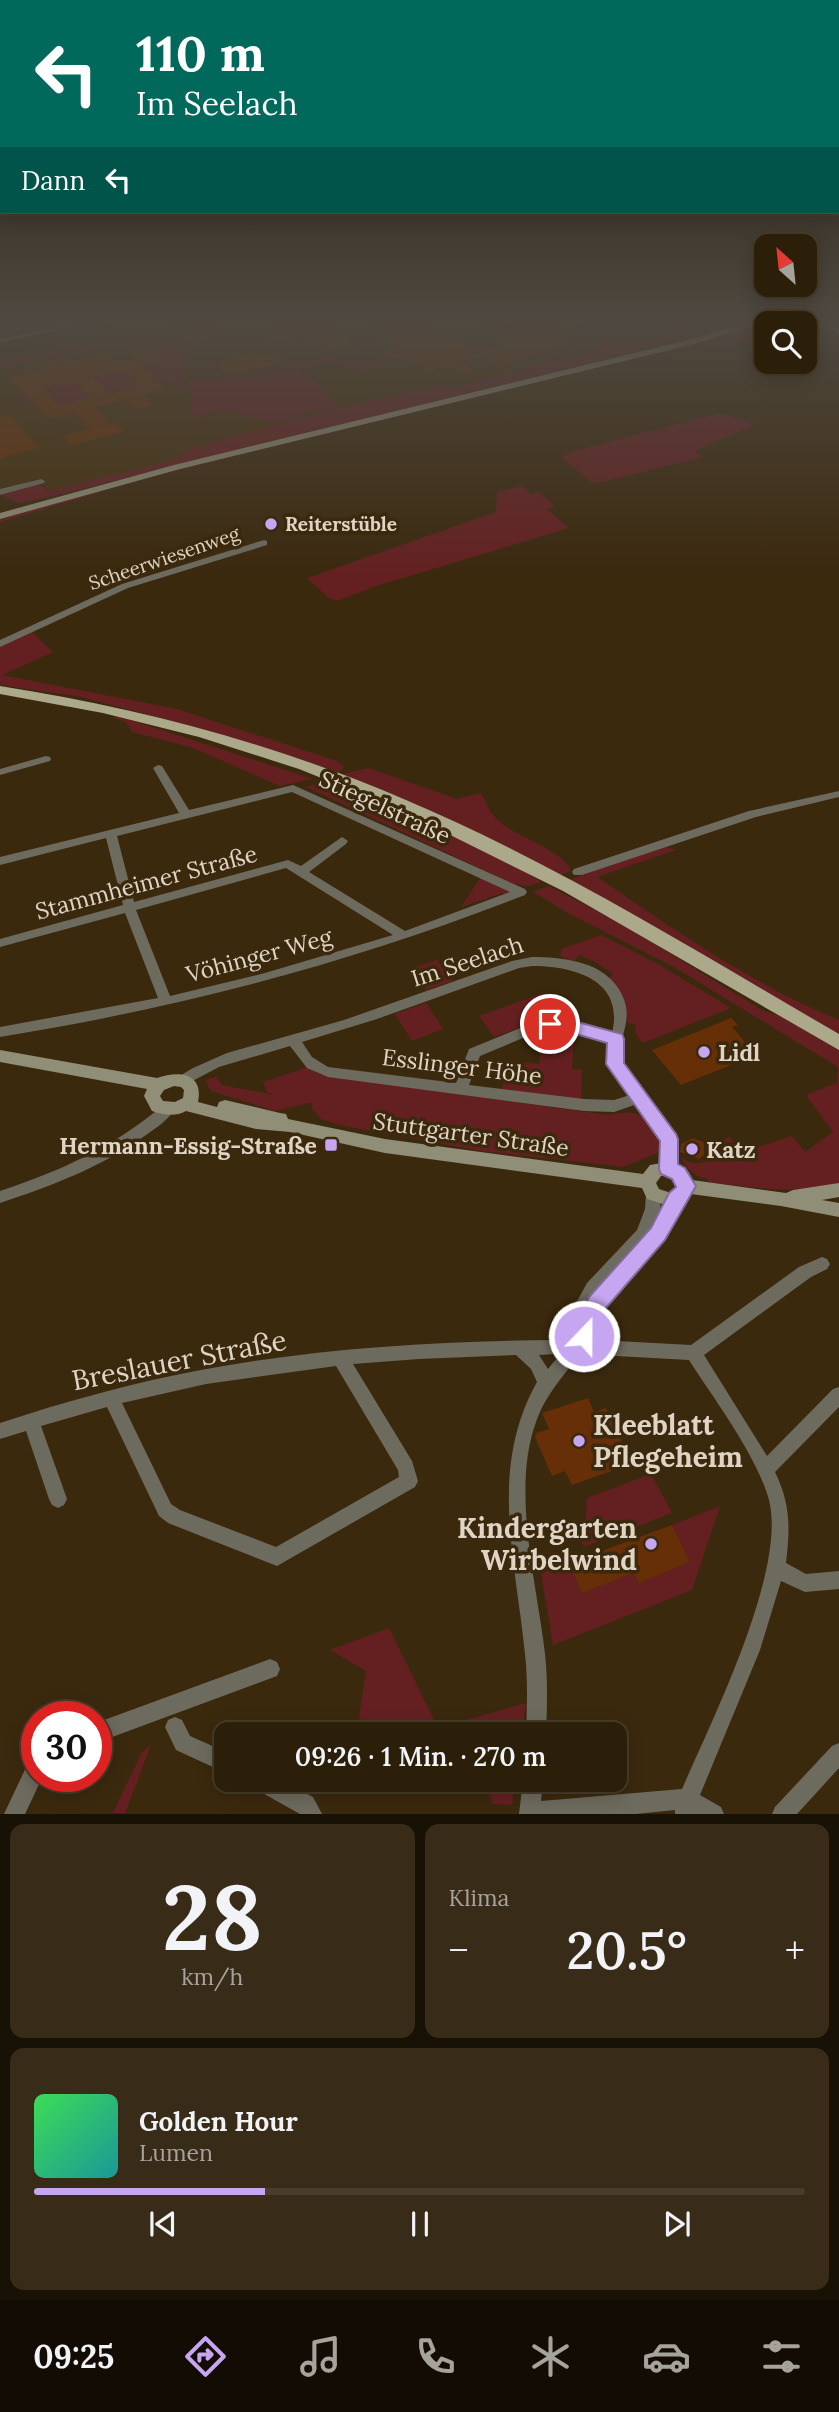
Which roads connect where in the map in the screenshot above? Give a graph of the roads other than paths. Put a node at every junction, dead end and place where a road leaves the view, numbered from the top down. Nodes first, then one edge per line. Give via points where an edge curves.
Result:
1 (426, 406) edge
2 (41, 481) dead end
3 (0, 492) edge
4 (0, 516) edge
5 (264, 543) dead end
6 (0, 644) edge
7 (0, 690) edge
8 (46, 759) dead end
9 (158, 768) dead end
10 (0, 772) edge
11 (839, 794) edge
12 (186, 814) junction
13 (111, 835) junction
14 (342, 841) dead end
15 (0, 861) edge
16 (301, 872) junction
17 (574, 881) junction
18 (521, 892) joint
19 (130, 909) junction
20 (402, 935) junction
21 (0, 943) edge
22 (166, 1000) junction
23 (0, 1032) edge
24 (615, 1039) junction
25 (294, 1040) junction
26 (839, 1043) edge
27 (0, 1056) edge
28 (183, 1081) junction
29 (461, 1089) junction
30 (639, 1098) junction
31 (159, 1099) junction
32 (189, 1101) junction
33 (668, 1169) junction
34 (650, 1188) junction
35 (839, 1190) edge
36 (681, 1193) junction
37 (0, 1197) edge
38 (782, 1199) junction
39 (839, 1210) edge
40 (822, 1264) dead end
41 (588, 1341) junction
42 (519, 1347) junction
43 (565, 1347) junction
44 (694, 1353) junction
45 (340, 1357) junction
46 (545, 1381) junction
47 (839, 1395) edge
48 (111, 1397) junction
49 (30, 1420) junction
50 (0, 1431) edge
51 (765, 1470) junction
52 (58, 1499) dead end
53 (341, 1522) joint
54 (776, 1568) junction
55 (839, 1580) edge
56 (271, 1669) dead end
57 (537, 1722) edge
58 (112, 1727) edge
59 (175, 1727) dead end
60 (839, 1753) edge
61 (214, 1757) edge
62 (25, 1792) edge
63 (282, 1792) edge
64 (532, 1792) edge
65 (687, 1806) edge
66 (529, 1813) edge
67 (14, 1814) edge
68 (312, 1814) edge
69 (714, 1814) edge
70 (782, 1814) edge

1 - 4 main road
2 - 3 street
5 - 6 street, Scheerwiesenweg via 125,586
7 - 17 main road via 123,713 317,770 432,818 539,871
8 - 10 street
9 - 12 street
11 - 17 street via 762,812
12 - 13 street, Stiegelstraße
12 - 18 street, Stiegelstraße via 293,788
13 - 15 street, Stiegelstraße
13 - 19 street
14 - 16 street
16 - 19 street, Stammheimer Straße via 288,864
16 - 20 street, Stammheimer Straße
17 - 26 main road
18 - 20 street, Vöhinger Weg
19 - 21 street, Stammheimer Straße
19 - 22 street
20 - 22 street, Vöhinger Weg via 325,961
22 - 23 street, Vöhinger Weg via 79,1021
24 - 25 street, Im Seelach via 622,1017 618,999 606,984 571,964 542,959
24 - 29 street via 559,1023 540,1026 474,1053
24 - 30 street, Im Seelach via 615,1064
25 - 28 street, Im Seelach via 204,1068
25 - 29 street, Esslinger Höhe via 315,1069
27 - 31 main road via 128,1080
28 - 31 main road via 173,1080
28 - 32 main road via 192,1089
29 - 30 street, Esslinger Höhe via 603,1106
30 - 33 street, Im Seelach via 669,1139
31 - 32 main road, Stuttgarter Straße via 177,1110
31 - 37 street via 149,1124 121,1146 89,1165
32 - 34 main road, Stuttgarter Straße via 256,1123
33 - 34 main road via 656,1170
33 - 36 main road via 679,1173
34 - 36 main road via 666,1200
34 - 43 street via 653,1214 647,1228 592,1290
35 - 38 main road
36 - 38 main road
36 - 41 street via 658,1234 597,1304
38 - 39 main road
40 - 44 street
41 - 43 street, Breslauer Straße via 574,1334
41 - 43 street via 590,1356 582,1362
41 - 44 street, Breslauer Straße
42 - 43 street, Breslauer Straße
42 - 45 street, Breslauer Straße
42 - 46 street via 537,1364
43 - 46 street
44 - 51 street
45 - 48 street, Breslauer Straße via 234,1371
45 - 53 street via 406,1466 409,1481
46 - 57 street via 523,1436 516,1497 535,1655
47 - 51 street
48 - 49 street, Breslauer Straße
48 - 53 street via 164,1510 174,1517 277,1557
49 - 50 street, Breslauer Straße
49 - 52 street
51 - 54 street via 781,1513
54 - 55 street via 805,1583
54 - 65 street via 750,1651
56 - 58 street
59 - 61 street via 183,1743
60 - 70 street
62 - 67 street
63 - 68 street via 306,1804
64 - 66 street
65 - 66 street
65 - 69 street

